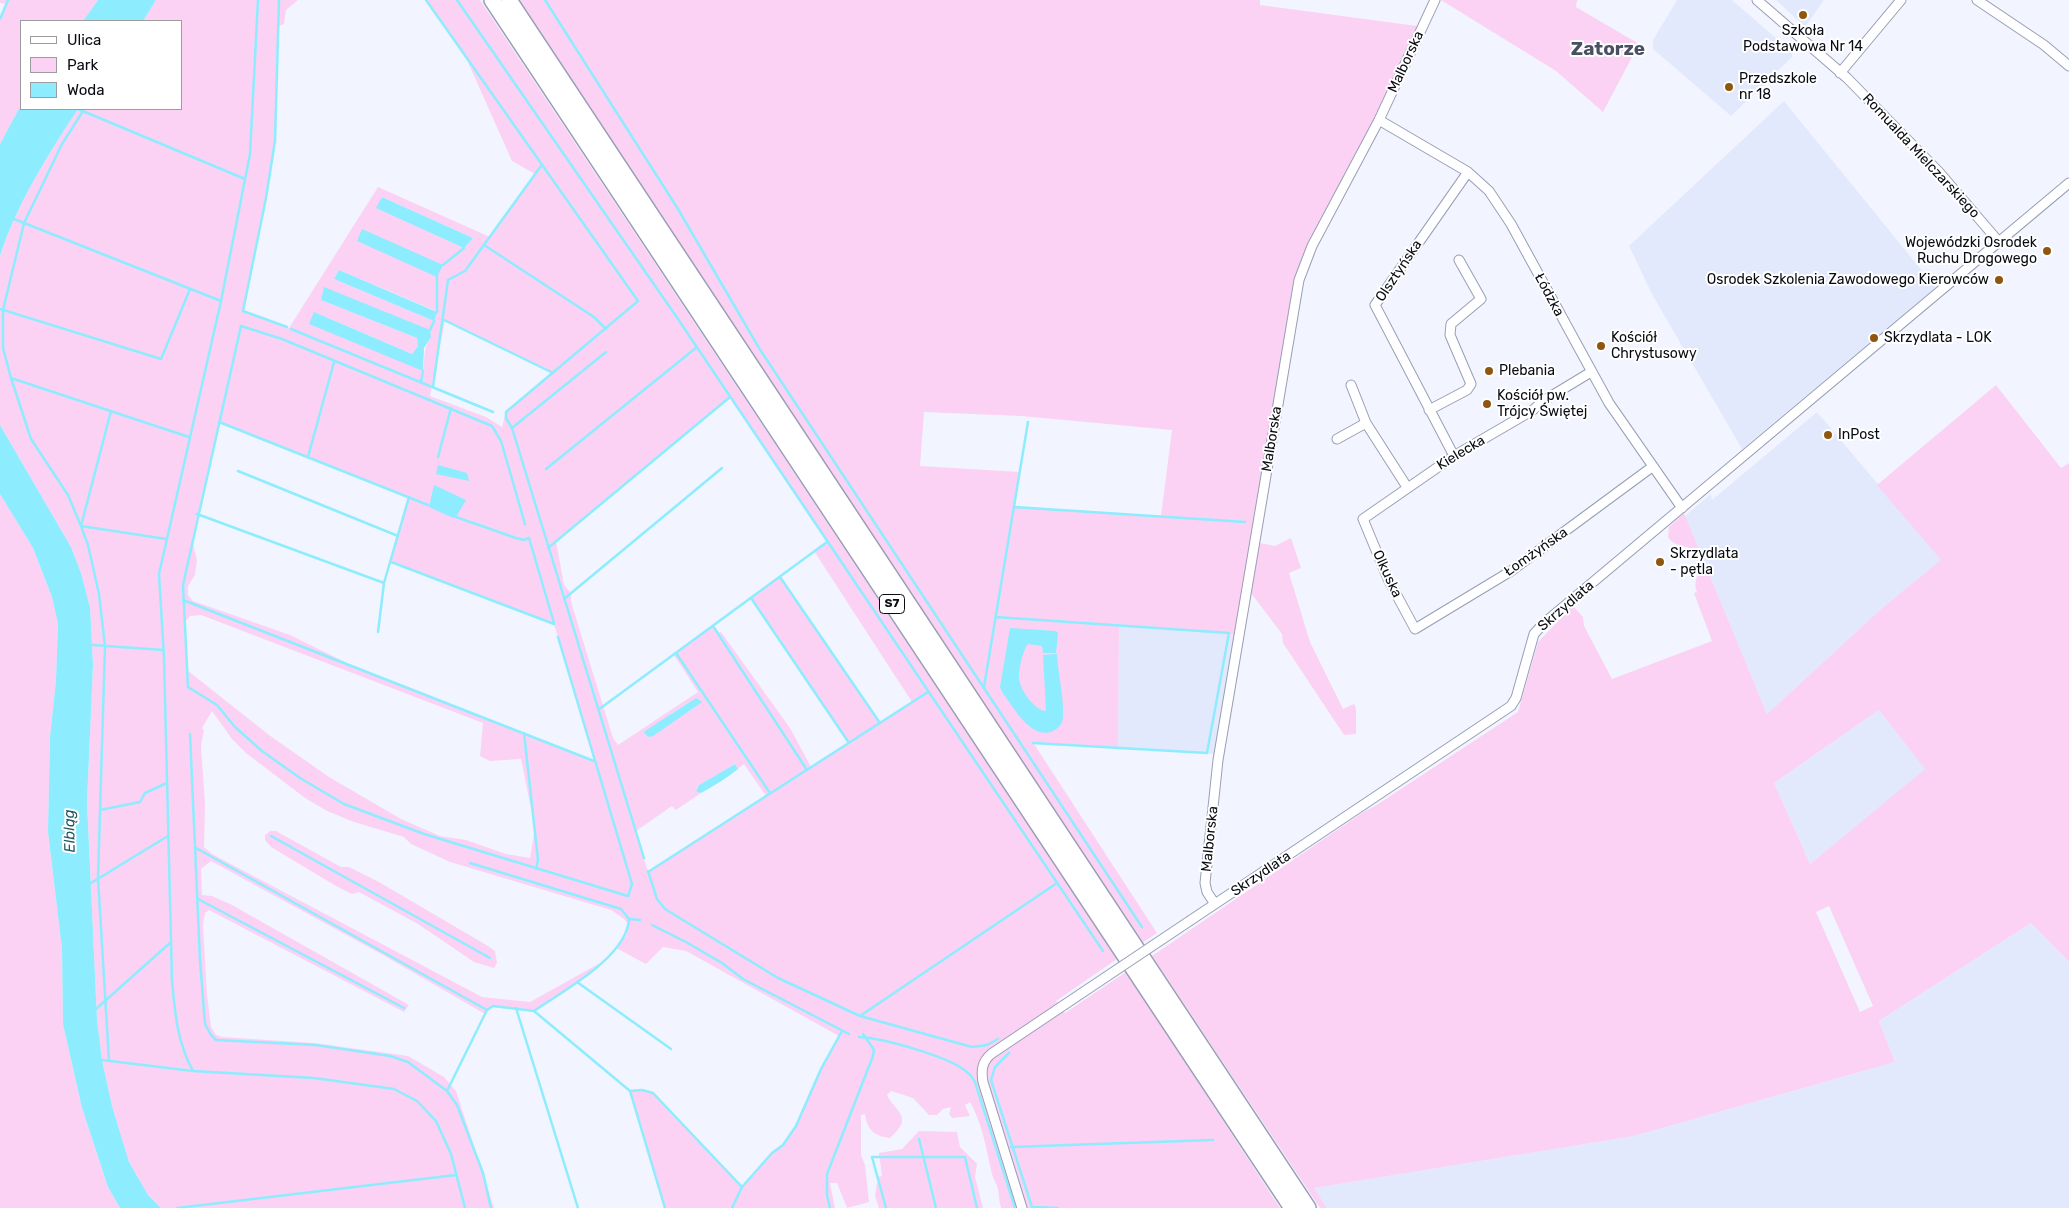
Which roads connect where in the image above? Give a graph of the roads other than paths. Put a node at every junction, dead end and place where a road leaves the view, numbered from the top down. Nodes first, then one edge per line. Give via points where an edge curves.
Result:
1 (492, 0) edge
2 (509, 0) edge
3 (1435, 0) edge
4 (1757, 0) edge
5 (1901, 0) edge
6 (1977, 0) edge
7 (2069, 66) edge
8 (1840, 73) junction
9 (1379, 120) junction
10 (1468, 172) junction
11 (2069, 183) edge
12 (1999, 242) junction
13 (1459, 260) dead end
14 (1591, 372) junction
15 (1351, 385) dead end
16 (1429, 410) junction
17 (1366, 423) junction
18 (1337, 439) dead end
19 (1454, 456) junction
20 (1652, 467) junction
21 (1407, 487) junction
22 (1682, 508) junction
23 (1363, 518) joint
24 (1415, 629) joint
25 (1215, 904) junction
26 (1022, 1208) edge
27 (1292, 1208) edge
28 (1308, 1208) edge

1 - 27 highway, S7
2 - 28 highway, S7
3 - 9 street, Malborska
4 - 8 street, Romualda Mielczarskiego
5 - 8 street
6 - 7 street
8 - 12 street, Romualda Mielczarskiego via 1916,148
9 - 10 street, Łódzka
9 - 25 street, Malborska via 1312,246 1299,280 1218,760 1205,883
10 - 14 street, Łódzka via 1489,191 1508,218
10 - 16 street, Olsztyńska via 1375,305
11 - 12 street, Skrzydlata
12 - 22 street, Skrzydlata
13 - 16 street via 1481,299 1451,324 1450,335 1472,384 1467,390
14 - 19 street, Kielecka
14 - 20 street, Łódzka
15 - 17 street
16 - 19 street, Olsztyńska
17 - 18 street
17 - 21 street
19 - 21 street, Kielecka
20 - 22 street, Łódzka
20 - 24 street, Łomżyńska via 1510,571
21 - 23 street, Kielecka
22 - 25 street, Skrzydlata via 1538,628 1511,706
23 - 24 street, Olkuska via 1388,579
25 - 26 street, Skrzydlata, bridge via 991,1054 984,1062 983,1082

